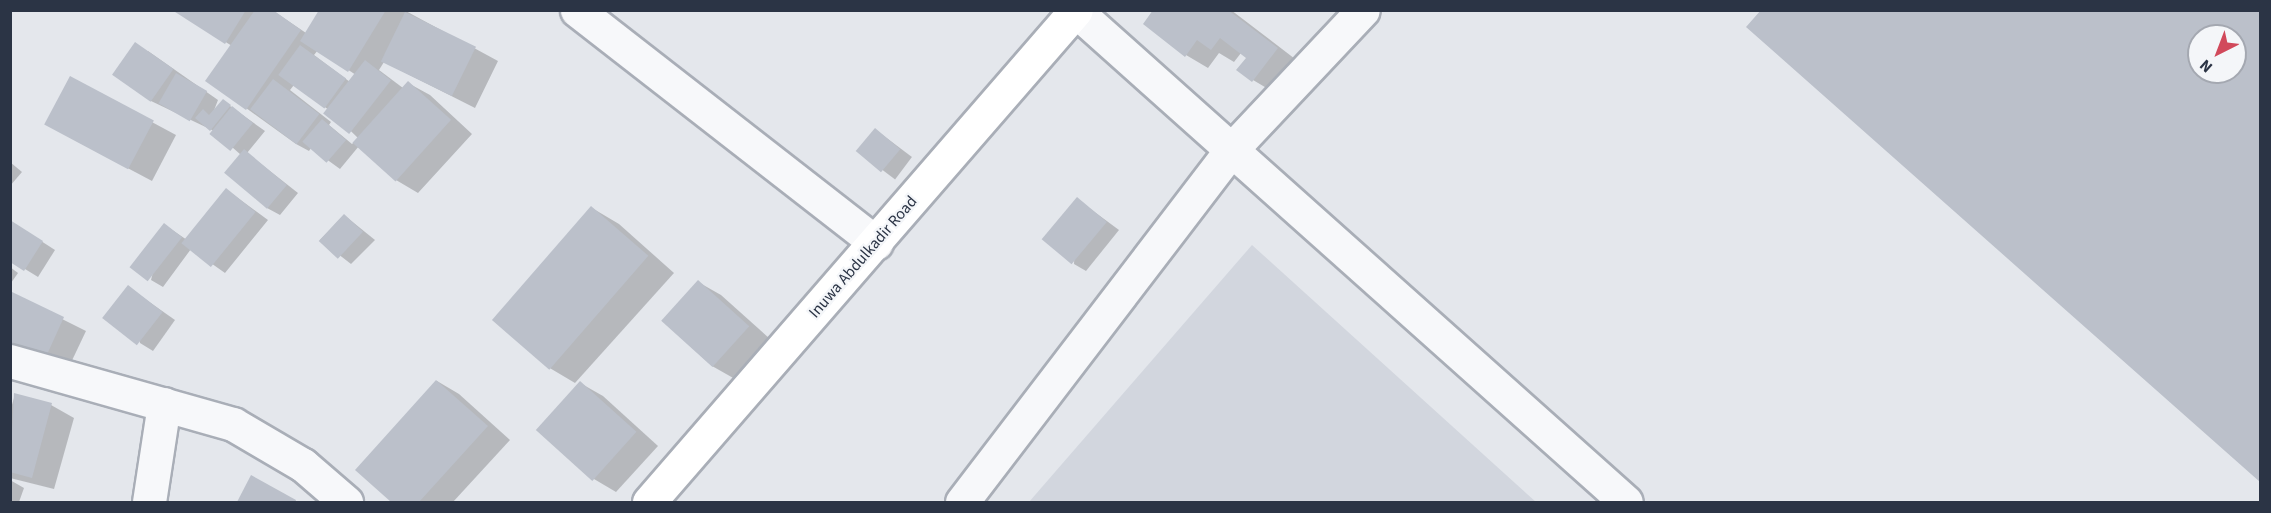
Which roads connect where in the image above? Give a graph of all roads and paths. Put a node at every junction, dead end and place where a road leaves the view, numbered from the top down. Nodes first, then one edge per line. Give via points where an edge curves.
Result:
1 (577, 10) edge
2 (1363, 10) edge
3 (1076, 11) edge
4 (1231, 150) junction
5 (876, 243) junction
6 (10, 361) edge
7 (164, 404) junction
8 (149, 502) edge
9 (346, 502) edge
10 (650, 502) edge
11 (962, 502) edge
12 (1626, 502) edge

1 - 5 street
2 - 4 street
3 - 4 street
3 - 5 main road, Inuwa Abdulkadir Road
4 - 11 street
4 - 12 street
5 - 10 main road, Inuwa Abdulkadir Road
6 - 7 street
7 - 8 street
7 - 9 street via 233,423 303,465

